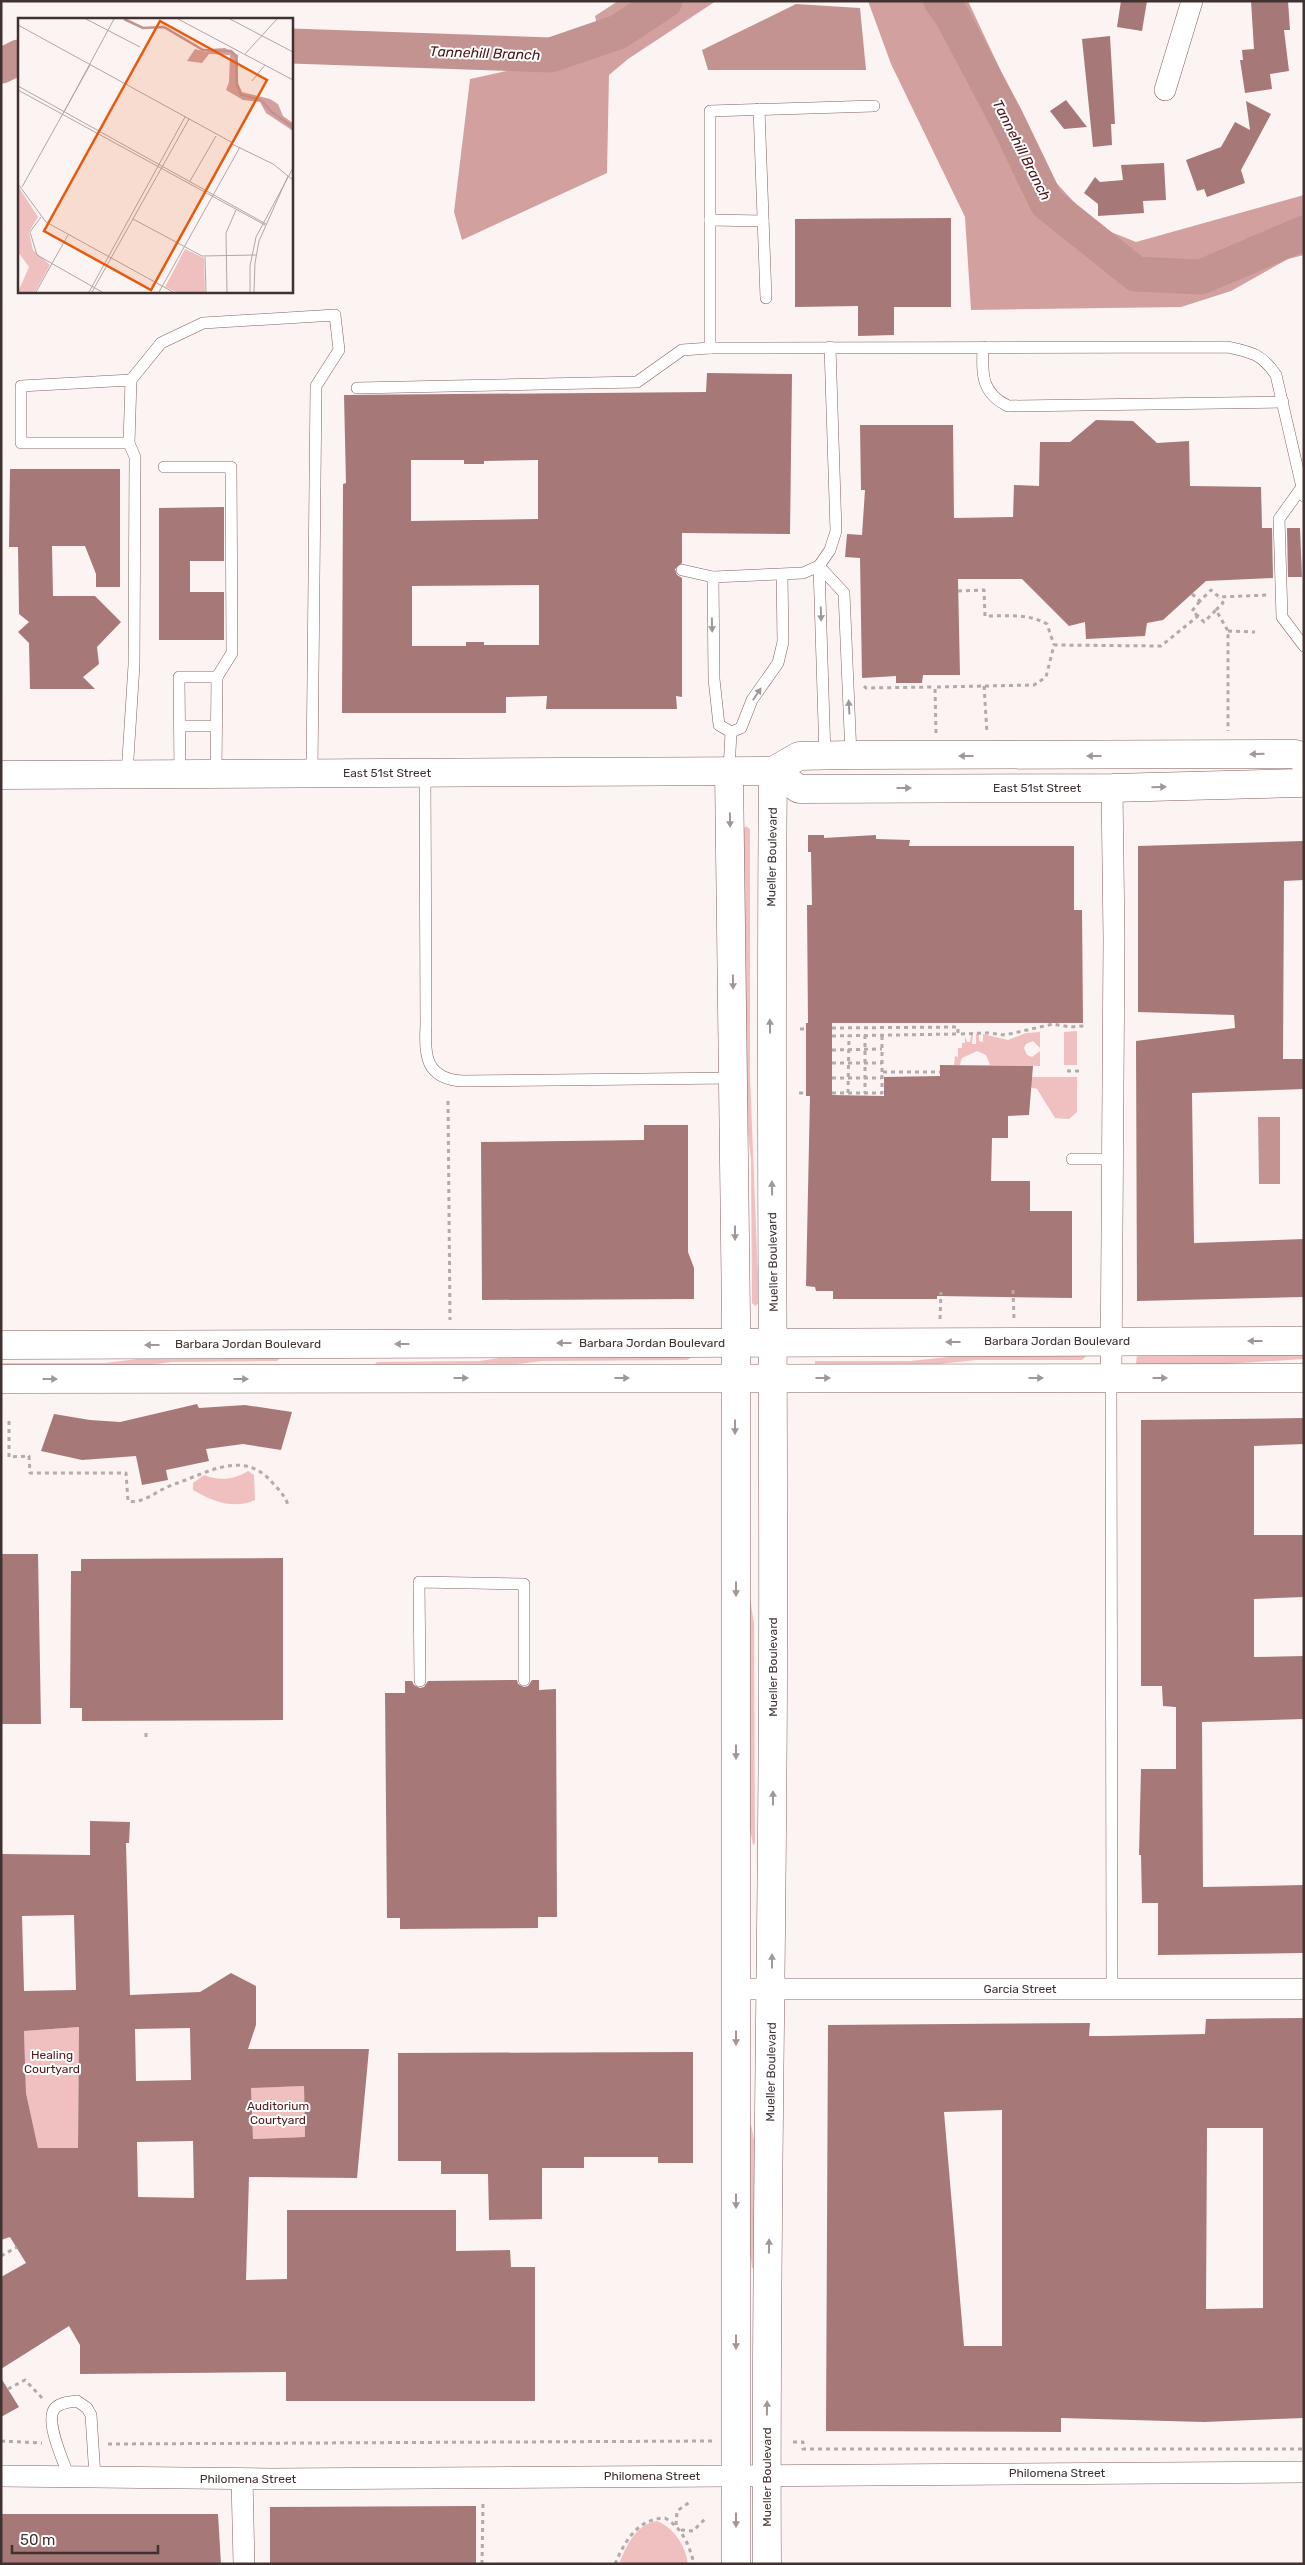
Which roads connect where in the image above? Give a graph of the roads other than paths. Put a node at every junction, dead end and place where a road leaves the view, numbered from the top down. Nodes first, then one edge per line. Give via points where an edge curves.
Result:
1 (1192, 1) edge
2 (1165, 90) dead end
3 (874, 106) dead end
4 (759, 109) junction
5 (710, 220) junction
6 (763, 221) junction
7 (766, 298) dead end
8 (830, 347) junction
9 (983, 347) junction
10 (710, 348) junction
11 (131, 380) junction
12 (357, 388) dead end
13 (1283, 402) junction
14 (129, 443) junction
15 (164, 467) dead end
16 (1303, 492) edge
17 (819, 566) junction
18 (682, 570) dead end
19 (782, 574) junction
20 (713, 576) junction
21 (1304, 646) edge
22 (218, 677) junction
23 (180, 726) junction
24 (216, 726) junction
25 (731, 732) junction
26 (838, 756) junction
27 (1304, 760) edge
28 (730, 771) junction
29 (773, 771) junction
30 (425, 772) junction
31 (312, 773) junction
32 (127, 774) junction
33 (180, 774) junction
34 (216, 774) junction
35 (1, 775) edge
36 (1304, 779) edge
37 (1112, 788) junction
38 (734, 1078) junction
39 (1072, 1159) dead end
40 (1111, 1159) junction
41 (1304, 1340) edge
42 (1111, 1341) junction
43 (736, 1342) junction
44 (774, 1342) junction
45 (1, 1345) edge
46 (735, 1378) junction
47 (774, 1378) junction
48 (1111, 1378) junction
49 (1304, 1378) edge
50 (1, 1379) edge
51 (524, 1680) dead end
52 (420, 1681) dead end
53 (736, 1989) junction
54 (1112, 1989) junction
55 (1304, 1989) edge
56 (772, 1990) junction
57 (1304, 2472) edge
58 (766, 2474) junction
59 (1, 2476) edge
60 (736, 2476) junction
61 (69, 2477) junction
62 (95, 2477) junction
63 (242, 2479) junction
64 (244, 2564) edge
65 (736, 2564) edge
66 (767, 2564) edge

1 - 2 street
3 - 4 lane
4 - 5 lane via 710,111
4 - 6 lane
5 - 6 lane
5 - 10 lane
6 - 7 lane
8 - 9 lane
8 - 10 lane
8 - 17 lane via 836,531 830,550
9 - 13 lane via 1228,346 1265,359 1276,375
9 - 13 lane via 982,376 998,401 1008,406
10 - 12 lane via 682,350 637,382
11 - 14 lane
11 - 14 lane via 21,386 21,443
11 - 31 lane via 161,344 203,323 336,315 339,350 316,386
13 - 16 lane
14 - 32 lane via 135,457 136,568
15 - 22 lane via 230,467 232,653
16 - 21 lane via 1279,520 1282,617
17 - 19 lane via 803,573
17 -> 26 lane
26 -> 17 lane via 844,593
18 - 20 lane
19 - 20 lane
25 -> 19 lane via 742,728 752,700 778,663 783,642
20 -> 25 lane via 714,669 719,725
22 - 23 lane via 180,677
22 - 24 lane
23 - 24 lane
23 - 33 lane
24 - 34 lane
25 - 28 lane
27 -> 26 street, East 51st Street via 1296,754
26 - 29 street, East 51st Street via 799,756
28 - 29 street, East 51st Street
28 - 30 street, East 51st Street
28 -> 38 street
29 -> 37 street, East 51st Street via 799,788
44 -> 29 street, Mueller Boulevard via 770,1002
30 - 31 street, East 51st Street
30 - 38 lane via 424,1050 426,1060 438,1074 463,1081
31 - 34 street, East 51st Street
32 - 33 street, East 51st Street
32 - 35 street, East 51st Street
33 - 34 street, East 51st Street
37 -> 36 street, East 51st Street via 1300,783
37 - 40 street
38 -> 43 street
39 - 40 lane
40 - 42 street
41 -> 42 street, Barbara Jordan Boulevard
42 -> 44 street, Barbara Jordan Boulevard
42 - 48 street
43 - 44 street, Barbara Jordan Boulevard
43 -> 45 street, Barbara Jordan Boulevard
43 - 46 street
44 - 47 street, Mueller Boulevard
46 - 47 street
50 -> 46 street
46 -> 53 street
47 -> 48 street
56 -> 47 street, Mueller Boulevard
48 -> 49 street
48 - 54 lane
51 - 52 lane via 524,1584 419,1582
53 - 56 street, Garcia Street
53 -> 60 street
54 - 55 street, Garcia Street
54 - 56 street, Garcia Street
58 -> 56 street, Mueller Boulevard
57 - 58 street, Philomena Street
58 - 60 street, Philomena Street
58 - 66 street, Mueller Boulevard
59 - 61 street, Philomena Street
60 - 63 street, Philomena Street
60 -> 65 street
61 - 62 street, Philomena Street
61 - 62 lane via 50,2421 54,2409 62,2403 77,2401 91,2415
62 - 63 street, Philomena Street
63 - 64 street

